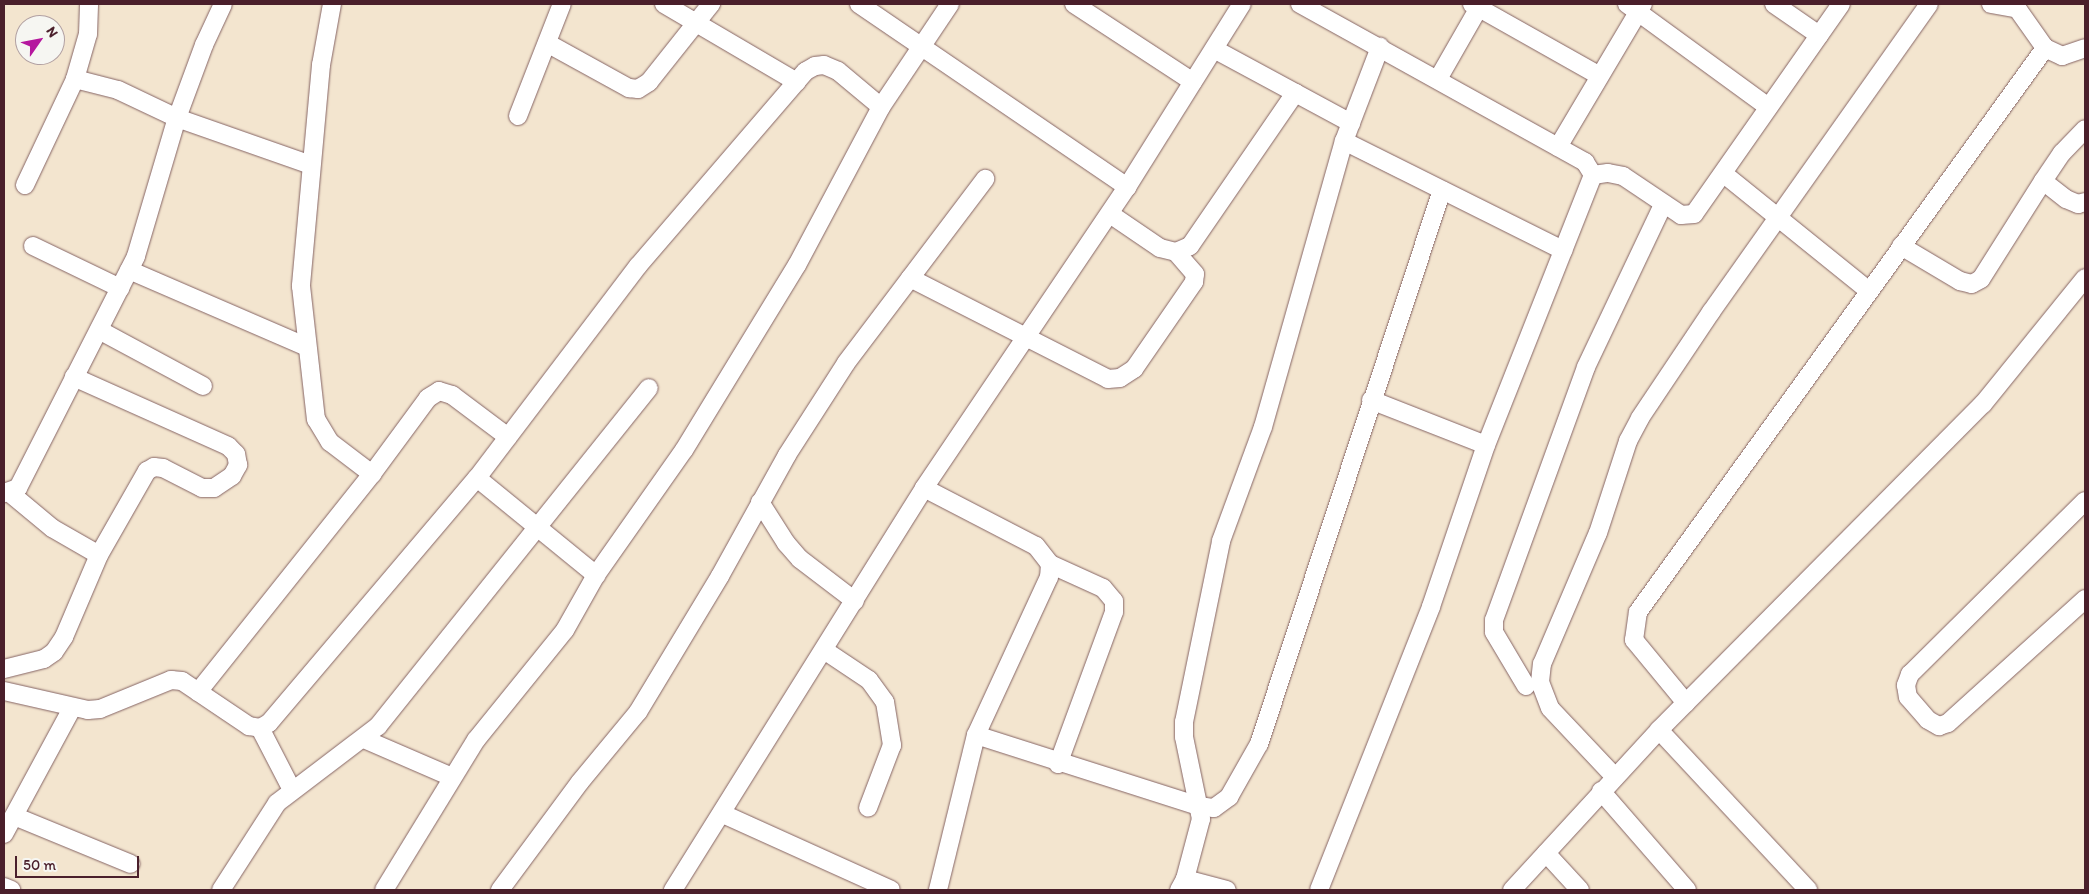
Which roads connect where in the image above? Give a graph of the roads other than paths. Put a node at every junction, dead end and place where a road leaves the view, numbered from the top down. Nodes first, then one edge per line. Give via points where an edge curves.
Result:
1 (89, 4) edge
2 (223, 4) edge
3 (332, 4) edge
4 (562, 4) edge
5 (664, 4) edge
6 (711, 4) edge
7 (860, 4) edge
8 (950, 4) edge
9 (1074, 4) edge
10 (1242, 4) edge
11 (1300, 4) edge
12 (1774, 4) edge
13 (1841, 4) edge
14 (1929, 4) edge
15 (1991, 4) edge
16 (1477, 5) edge
17 (1636, 6) edge
18 (2016, 6) edge
19 (698, 22) junction
20 (1819, 35) junction
21 (547, 43) junction
22 (922, 46) junction
23 (1380, 47) junction
24 (2045, 48) junction
25 (2085, 48) edge
26 (1214, 49) junction
27 (1598, 75) junction
28 (75, 79) junction
29 (1438, 79) junction
30 (797, 82) junction
31 (1193, 82) junction
32 (1295, 93) junction
33 (1768, 107) junction
34 (881, 108) junction
35 (518, 116) dead end
36 (177, 118) junction
37 (1351, 123) junction
38 (2085, 129) edge
39 (1344, 142) junction
40 (1558, 147) junction
41 (311, 165) junction
42 (1724, 174) junction
43 (1593, 175) junction
44 (985, 179) dead end
45 (2043, 181) junction
46 (25, 185) dead end
47 (1127, 188) junction
48 (1442, 190) junction
49 (2085, 202) edge
50 (1664, 205) junction
51 (1110, 214) junction
52 (1778, 217) junction
53 (33, 246) dead end
54 (1901, 246) junction
55 (1563, 250) junction
56 (1176, 252) junction
57 (129, 270) junction
58 (910, 278) junction
59 (2085, 278) edge
60 (120, 288) junction
61 (1869, 291) junction
62 (98, 330) junction
63 (1029, 336) junction
64 (307, 347) junction
65 (74, 377) junction
66 (203, 386) dead end
67 (649, 388) dead end
68 (1371, 400) junction
69 (508, 437) junction
70 (1486, 445) junction
71 (372, 474) junction
72 (477, 478) junction
73 (924, 488) junction
74 (7, 493) edge
75 (2085, 501) edge
76 (760, 502) junction
77 (538, 528) junction
78 (98, 554) junction
79 (1050, 564) junction
80 (596, 575) junction
81 (2085, 599) edge
82 (855, 601) junction
83 (824, 650) junction
84 (4, 670) edge
85 (1526, 686) dead end
86 (4, 691) edge
87 (198, 692) junction
88 (1686, 703) junction
89 (72, 708) junction
90 (260, 728) junction
91 (1659, 730) junction
92 (976, 735) junction
93 (364, 739) junction
94 (1058, 764) junction
95 (1614, 776) junction
96 (452, 777) junction
97 (292, 790) junction
98 (1601, 791) junction
99 (1199, 806) junction
100 (868, 808) dead end
101 (723, 814) junction
102 (14, 816) junction
103 (4, 834) edge
104 (1546, 853) junction
105 (131, 864) dead end
106 (1182, 885) edge
107 (4, 887) edge
108 (11, 890) edge
109 (221, 890) edge
110 (384, 890) edge
111 (500, 890) edge
112 (673, 890) edge
113 (890, 890) edge
114 (938, 890) edge
115 (1227, 890) edge
116 (1319, 890) edge
117 (1512, 890) edge
118 (1580, 890) edge
119 (1687, 890) edge
120 (1808, 890) edge

1 - 28 street via 88,34
2 - 36 street
3 - 41 street via 321,65
4 - 21 street
5 - 19 street
6 - 19 street
7 - 22 street
8 - 22 street
9 - 31 street
10 - 26 street
11 - 23 street
12 - 20 street
13 - 20 street
14 - 52 street
15 - 18 street
16 - 27 street
16 - 29 street
17 - 27 street
17 - 33 street
18 - 24 street
19 - 21 street via 649,82 638,89 628,88
19 - 30 street
20 - 33 street
21 - 35 street
22 - 34 street
22 - 47 street
23 - 29 street
23 - 37 street
24 - 25 street via 2062,56
24 - 54 street
26 - 31 street
26 - 32 street
27 - 40 street
28 - 36 street via 133,95
28 - 46 street
29 - 40 street
30 - 34 street via 815,66 824,65 838,70
30 - 69 street via 638,266
31 - 47 street
32 - 37 street
32 - 56 street via 1200,234 1190,246
33 - 42 street
34 - 80 street via 797,265 684,450
36 - 41 street
36 - 57 street
37 - 39 street
38 - 45 street via 2062,152
39 - 48 street
39 - 99 street via 1264,427 1220,541 1184,722 1184,737
40 - 43 street via 1585,162
41 - 64 street via 301,275
42 - 50 street via 1694,214 1681,215
42 - 52 street
43 - 50 street via 1623,176
43 - 55 street
44 - 58 street
45 - 49 street via 2066,199 2078,204
45 - 54 street via 1991,266 1982,279 1972,284 1960,281
47 - 51 street
48 - 55 street
48 - 68 street
50 - 85 street via 1586,367 1494,620 1494,632
51 - 56 street via 1160,248
51 - 63 street
52 - 61 street
52 - 95 street via 1640,418 1628,441 1598,532 1542,664 1540,682 1550,708
53 - 60 street
54 - 61 street
55 - 70 street
56 - 63 street via 1196,274 1194,282 1134,369 1120,378 1108,379
57 - 60 street
57 - 64 street
58 - 63 street
58 - 76 street via 846,363
59 - 88 street via 1983,404
60 - 62 street
61 - 88 street via 1638,612 1634,640
62 - 65 street
62 - 66 street
63 - 73 street
64 - 71 street via 316,419 330,442
65 - 74 street via 18,488
65 - 78 street via 228,446 236,454 238,465 232,476 214,488 202,488 163,468 154,467 147,471
67 - 77 street
68 - 70 street
68 - 99 street via 1258,744 1222,805 1214,808
69 - 71 street via 452,395 439,391 428,398
69 - 72 street
70 - 116 street via 1431,607
71 - 87 street
72 - 77 street
72 - 90 street via 269,723
73 - 79 street via 1036,546
73 - 82 street
74 - 78 street via 52,528
75 - 81 street via 1910,674 1906,685 1908,697 1928,720 1939,726 1948,723
76 - 82 street via 800,559
76 - 111 street via 720,576 638,712 580,782
77 - 80 street
77 - 93 street
78 - 84 street via 64,637 54,652 44,659
79 - 92 street via 1049,577
79 - 94 street via 1103,588 1114,601 1114,612
80 - 96 street via 565,630 476,740
82 - 83 street
83 - 100 street via 869,680 885,702 892,745
83 - 101 street
86 - 89 street
87 - 89 street via 182,681 171,680 100,708
87 - 90 street via 249,726
88 - 91 street
89 - 102 street
90 - 97 street
91 - 95 street
91 - 120 street
92 - 94 street
92 - 114 street
93 - 96 street
93 - 97 street
94 - 99 street
95 - 98 street
96 - 110 street
97 - 109 street via 277,804
98 - 104 street
98 - 119 street
99 - 106 street via 1201,820
101 - 112 street
101 - 113 street
102 - 103 street
102 - 105 street
104 - 117 street
104 - 118 street
106 - 115 street
107 - 108 street

